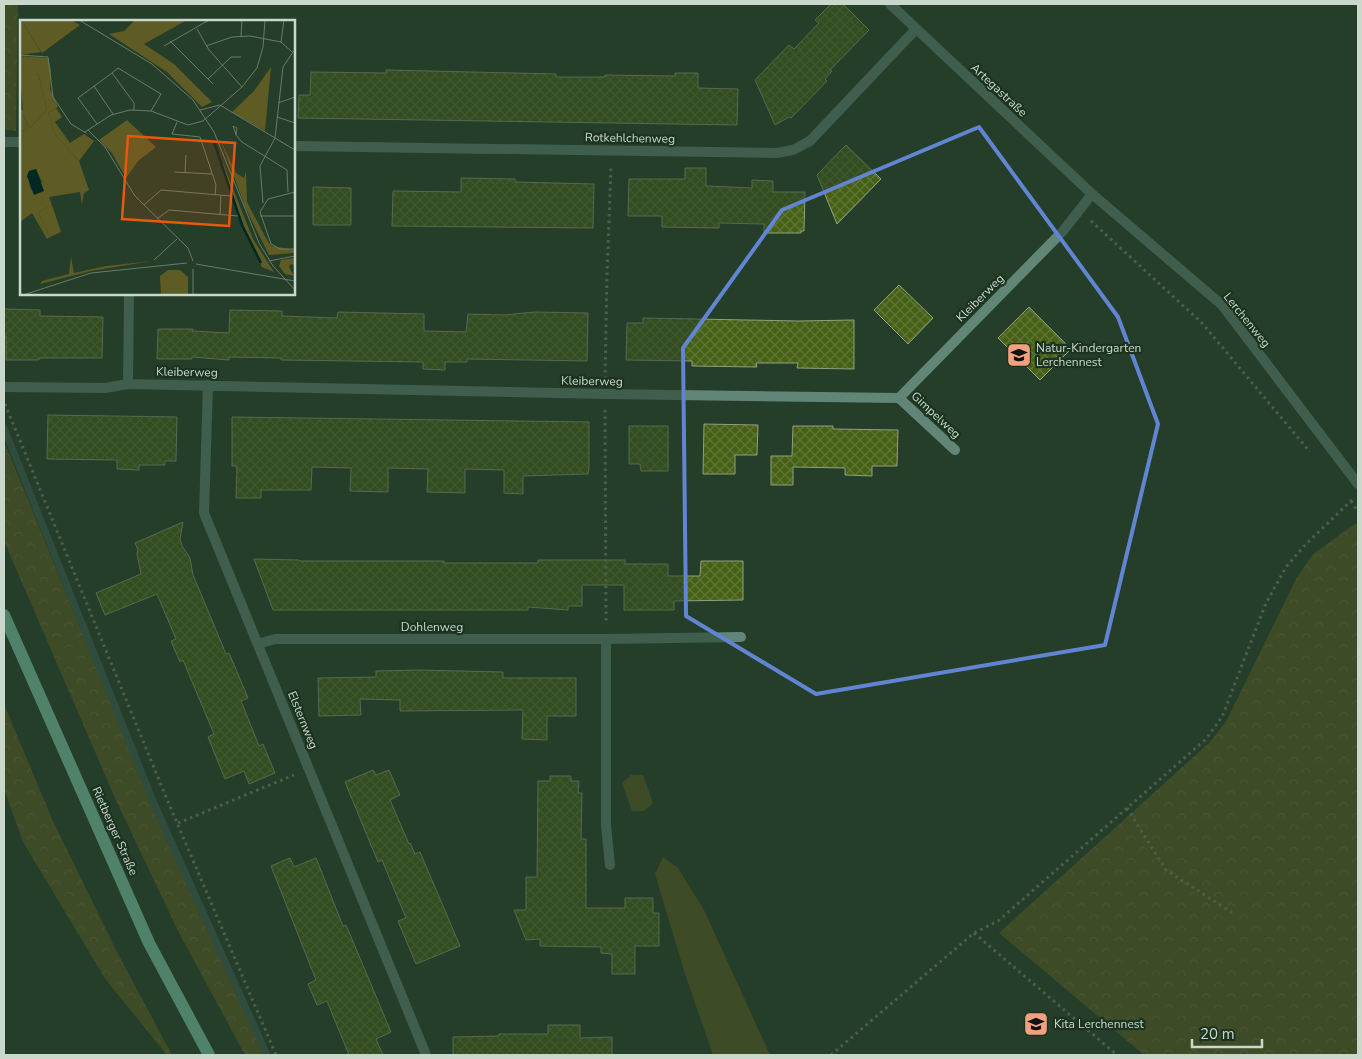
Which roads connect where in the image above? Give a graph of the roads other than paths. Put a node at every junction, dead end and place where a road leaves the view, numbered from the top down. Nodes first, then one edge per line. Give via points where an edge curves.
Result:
1 (890, 4) edge
2 (916, 29) junction
3 (4, 142) edge
4 (20, 142) edge
5 (295, 146) edge
6 (1092, 194) junction
7 (129, 295) edge
8 (128, 384) junction
9 (208, 385) junction
10 (4, 387) edge
11 (899, 398) junction
12 (955, 450) dead end
13 (1358, 484) edge
14 (4, 615) edge
15 (741, 637) dead end
16 (606, 639) junction
17 (258, 644) junction
18 (610, 865) dead end
19 (209, 1055) edge
20 (426, 1055) edge

1 - 2 street, Artegastraße
2 - 5 street, Rotkehlchenweg via 810,140 793,150 776,153
2 - 6 street, Artegastraße
3 - 4 street
6 - 11 street, Kleiberweg via 1063,231
6 - 13 street, Lerchenweg via 1222,305
7 - 8 street
8 - 9 street, Kleiberweg
8 - 10 street, Kleiberweg via 105,388
9 - 11 street, Kleiberweg
9 - 17 street, Elsternweg via 204,513
11 - 12 street, Gimpelweg
14 - 19 main road, Rietberger Straße via 149,943
15 - 16 street, Dohlenweg
16 - 17 street, Dohlenweg via 275,639
16 - 18 street via 606,825
17 - 20 street, Elsternweg

